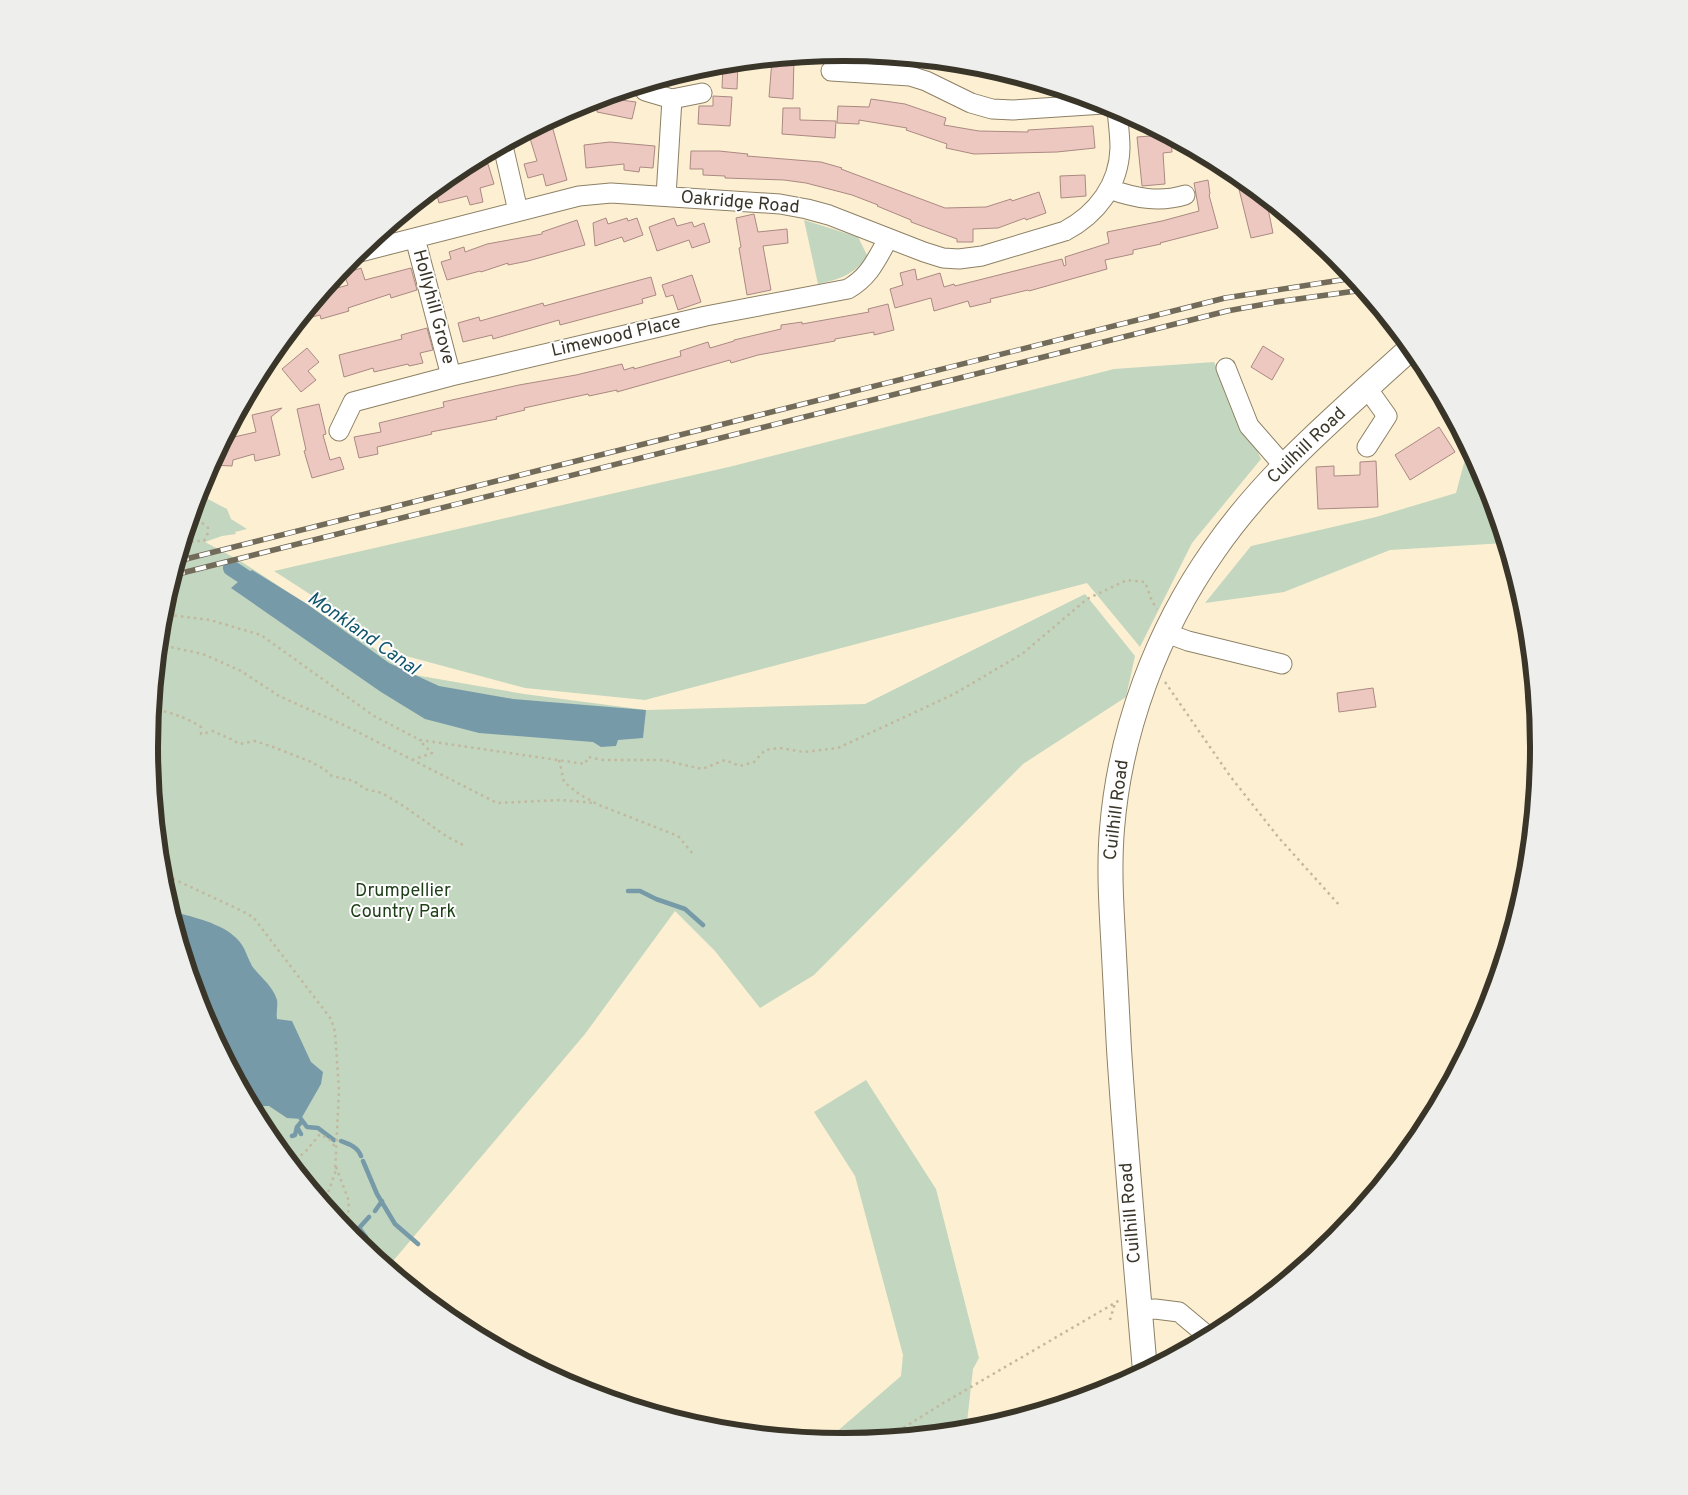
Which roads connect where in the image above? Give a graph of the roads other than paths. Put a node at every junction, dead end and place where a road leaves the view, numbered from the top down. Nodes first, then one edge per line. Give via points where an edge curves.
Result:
1 (831, 71) dead end
2 (645, 91) dead end
3 (702, 93) dead end
4 (672, 99) junction
5 (1085, 105) edge
6 (1118, 118) edge
7 (504, 151) edge
8 (1109, 189) junction
9 (1185, 195) dead end
10 (666, 196) junction
11 (518, 211) junction
12 (415, 238) junction
13 (888, 239) junction
14 (374, 248) edge
15 (1405, 353) edge
16 (1226, 368) dead end
17 (451, 376) junction
18 (1367, 388) junction
19 (339, 431) dead end
20 (1367, 447) dead end
21 (1284, 466) junction
22 (1166, 633) junction
23 (1282, 664) dead end
24 (1139, 1300) junction
25 (1203, 1332) edge
26 (1144, 1365) edge

1 - 5 street via 910,76 992,109
2 - 4 street
3 - 4 street
4 - 10 street
6 - 8 street, Oakridge Road via 1119,157
7 - 11 street
8 - 9 street via 1148,199
8 - 13 street, Oakridge Road via 1095,210 1071,228 982,256 943,258
10 - 11 street, Oakridge Road via 595,194
10 - 13 street, Oakridge Road via 780,204 807,209
11 - 12 street, Oakridge Road
12 - 14 street, Oakridge Road
12 - 17 street, Hollyhill Grove
13 - 17 street, Limewood Place via 869,272 848,289 706,316
15 - 18 main road, Cuilhill Road
16 - 21 street via 1250,426
17 - 19 street, Limewood Place via 353,402
18 - 20 street via 1388,416
18 - 21 main road, Cuilhill Road
21 - 22 main road, Cuilhill Road via 1246,507 1214,550
22 - 23 street
22 - 24 main road, Cuilhill Road via 1135,712 1122,760 1110,863 1126,1164
24 - 25 street via 1155,1309 1179,1312
24 - 26 main road, Cuilhill Road

